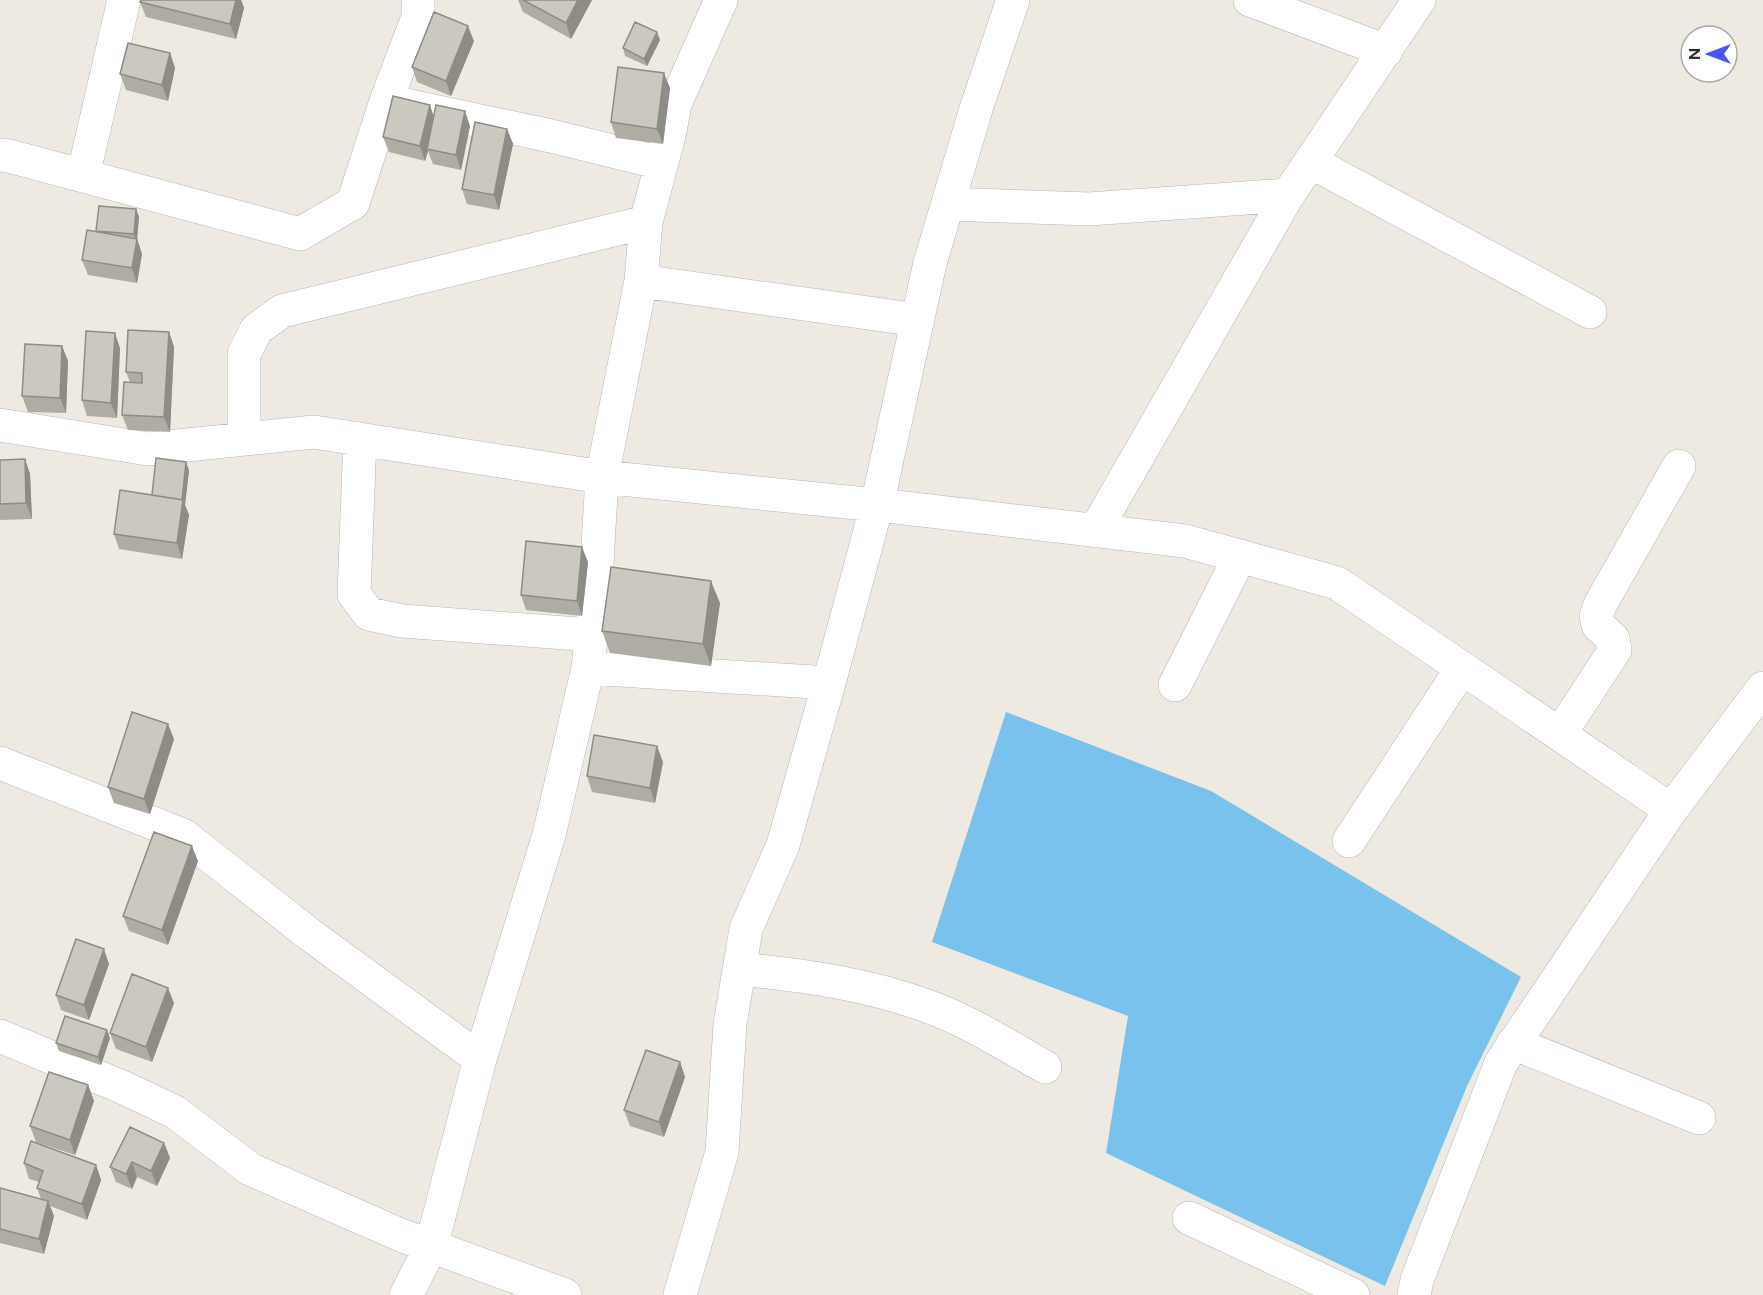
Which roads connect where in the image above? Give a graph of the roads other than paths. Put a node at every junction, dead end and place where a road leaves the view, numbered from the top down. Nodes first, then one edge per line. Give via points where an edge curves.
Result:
1 (124, 0) edge
2 (418, 0) edge
3 (721, 0) edge
4 (1013, 0) edge
5 (1250, 0) edge
6 (1419, 0) edge
7 (1386, 51) junction
8 (386, 101) junction
9 (0, 155) edge
10 (1311, 162) junction
11 (661, 163) junction
12 (84, 176) junction
13 (1288, 195) junction
14 (948, 204) junction
15 (646, 222) junction
16 (640, 280) junction
17 (1590, 312) dead end
18 (918, 320) junction
19 (0, 425) edge
20 (244, 439) junction
21 (360, 439) junction
22 (1679, 466) dead end
23 (602, 477) junction
24 (877, 505) junction
25 (1095, 531) junction
26 (1240, 556) junction
27 (592, 635) junction
28 (588, 668) junction
29 (1462, 668) junction
30 (829, 683) junction
31 (1175, 685) dead end
32 (1763, 688) edge
33 (1560, 734) junction
34 (0, 763) edge
35 (1671, 810) junction
36 (1349, 841) dead end
37 (739, 969) junction
38 (0, 1036) edge
39 (1513, 1043) junction
40 (480, 1059) junction
41 (1045, 1067) dead end
42 (1699, 1118) dead end
43 (1189, 1218) dead end
44 (432, 1247) junction
45 (406, 1295) edge
46 (565, 1295) edge
47 (680, 1295) edge
48 (1353, 1295) edge
49 (1414, 1295) edge

1 - 12 street
2 - 8 street via 418,17
3 - 11 street via 675,104
4 - 14 street
5 - 7 street
6 - 7 street
7 - 10 street
8 - 11 street
8 - 12 street via 353,203 300,234
9 - 12 street
10 - 13 street
10 - 17 street
11 - 15 street
13 - 14 street via 1089,209
13 - 25 street
14 - 18 street
15 - 16 street
15 - 20 street via 282,311 256,330 244,354
16 - 18 street
16 - 23 street
18 - 24 street
19 - 20 street via 148,449
20 - 21 street via 314,432
21 - 23 street
21 - 27 street via 354,594 369,614 402,621
22 - 33 street via 1598,610 1598,625 1613,639 1615,650
23 - 24 street
23 - 27 street
24 - 25 street
24 - 30 street
25 - 26 street via 1185,541
26 - 29 street via 1337,583
26 - 31 street
27 - 28 street
28 - 30 street
28 - 40 street via 549,835
29 - 33 street
29 - 36 street
30 - 37 street via 783,845 746,929
32 - 35 street
33 - 35 street
34 - 40 street via 183,835 309,934
35 - 39 street
37 - 41 street via 848,984 927,1006 978,1028
37 - 47 street via 730,1024 722,1152
38 - 44 street via 175,1112 250,1169
39 - 42 street
39 - 49 street via 1501,1063
40 - 44 street
43 - 48 street
44 - 45 street
44 - 46 street

